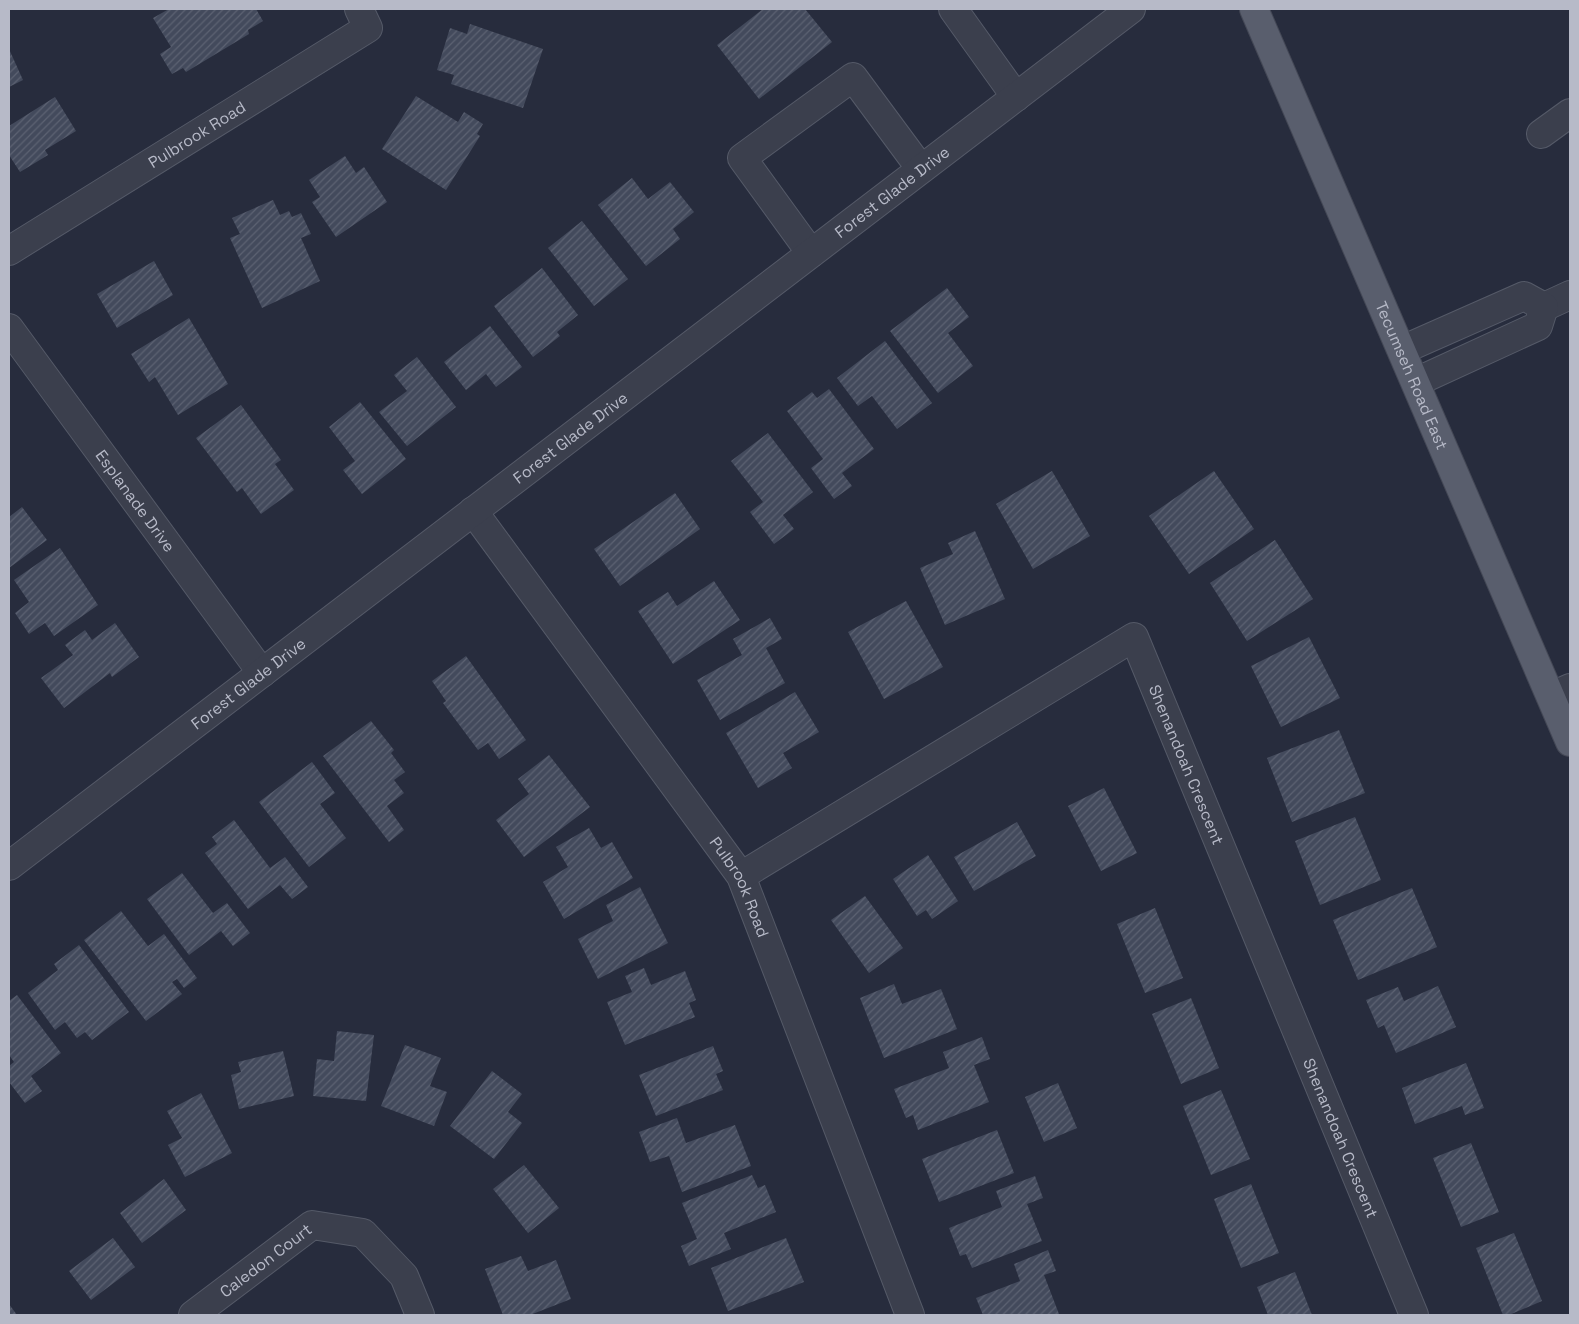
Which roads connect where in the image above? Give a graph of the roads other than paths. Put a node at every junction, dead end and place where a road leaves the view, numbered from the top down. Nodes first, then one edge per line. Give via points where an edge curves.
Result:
1 (359, 9) edge
2 (953, 9) edge
3 (1131, 9) edge
4 (1254, 9) edge
5 (1016, 97) junction
6 (1570, 113) edge
7 (1541, 134) dead end
8 (921, 169) junction
9 (9, 251) edge
10 (811, 253) junction
11 (1570, 295) edge
12 (1544, 307) junction
13 (9, 328) edge
14 (1402, 350) junction
15 (1416, 382) junction
16 (473, 511) junction
17 (262, 673) junction
18 (1561, 692) edge
19 (1570, 742) edge
20 (9, 866) edge
21 (741, 876) junction
22 (193, 1315) edge
23 (420, 1315) edge
24 (910, 1315) edge
25 (1414, 1315) edge

1 - 9 street, Pulbrook Road via 368,28
2 - 5 street
3 - 5 street, Forest Glade Drive
4 - 14 main road, Tecumseh Road East
5 - 8 street, Forest Glade Drive
6 - 7 street
8 - 10 street, Forest Glade Drive
8 - 10 street via 853,77 742,158
10 - 16 street, Forest Glade Drive
11 - 12 street
12 - 14 street via 1524,296
12 - 15 street via 1538,326
13 - 17 street, Esplanade Drive
14 - 15 main road, Tecumseh Road East
15 - 18 main road, Tecumseh Road East
16 - 17 street, Forest Glade Drive
16 - 21 street, Pulbrook Road
17 - 20 street, Forest Glade Drive
18 - 19 main road, Tecumseh Road East
21 - 24 street, Pulbrook Road
21 - 25 street, Shenandoah Crescent via 1134,637
22 - 23 street, Caledon Court via 312,1225 362,1233 404,1276

